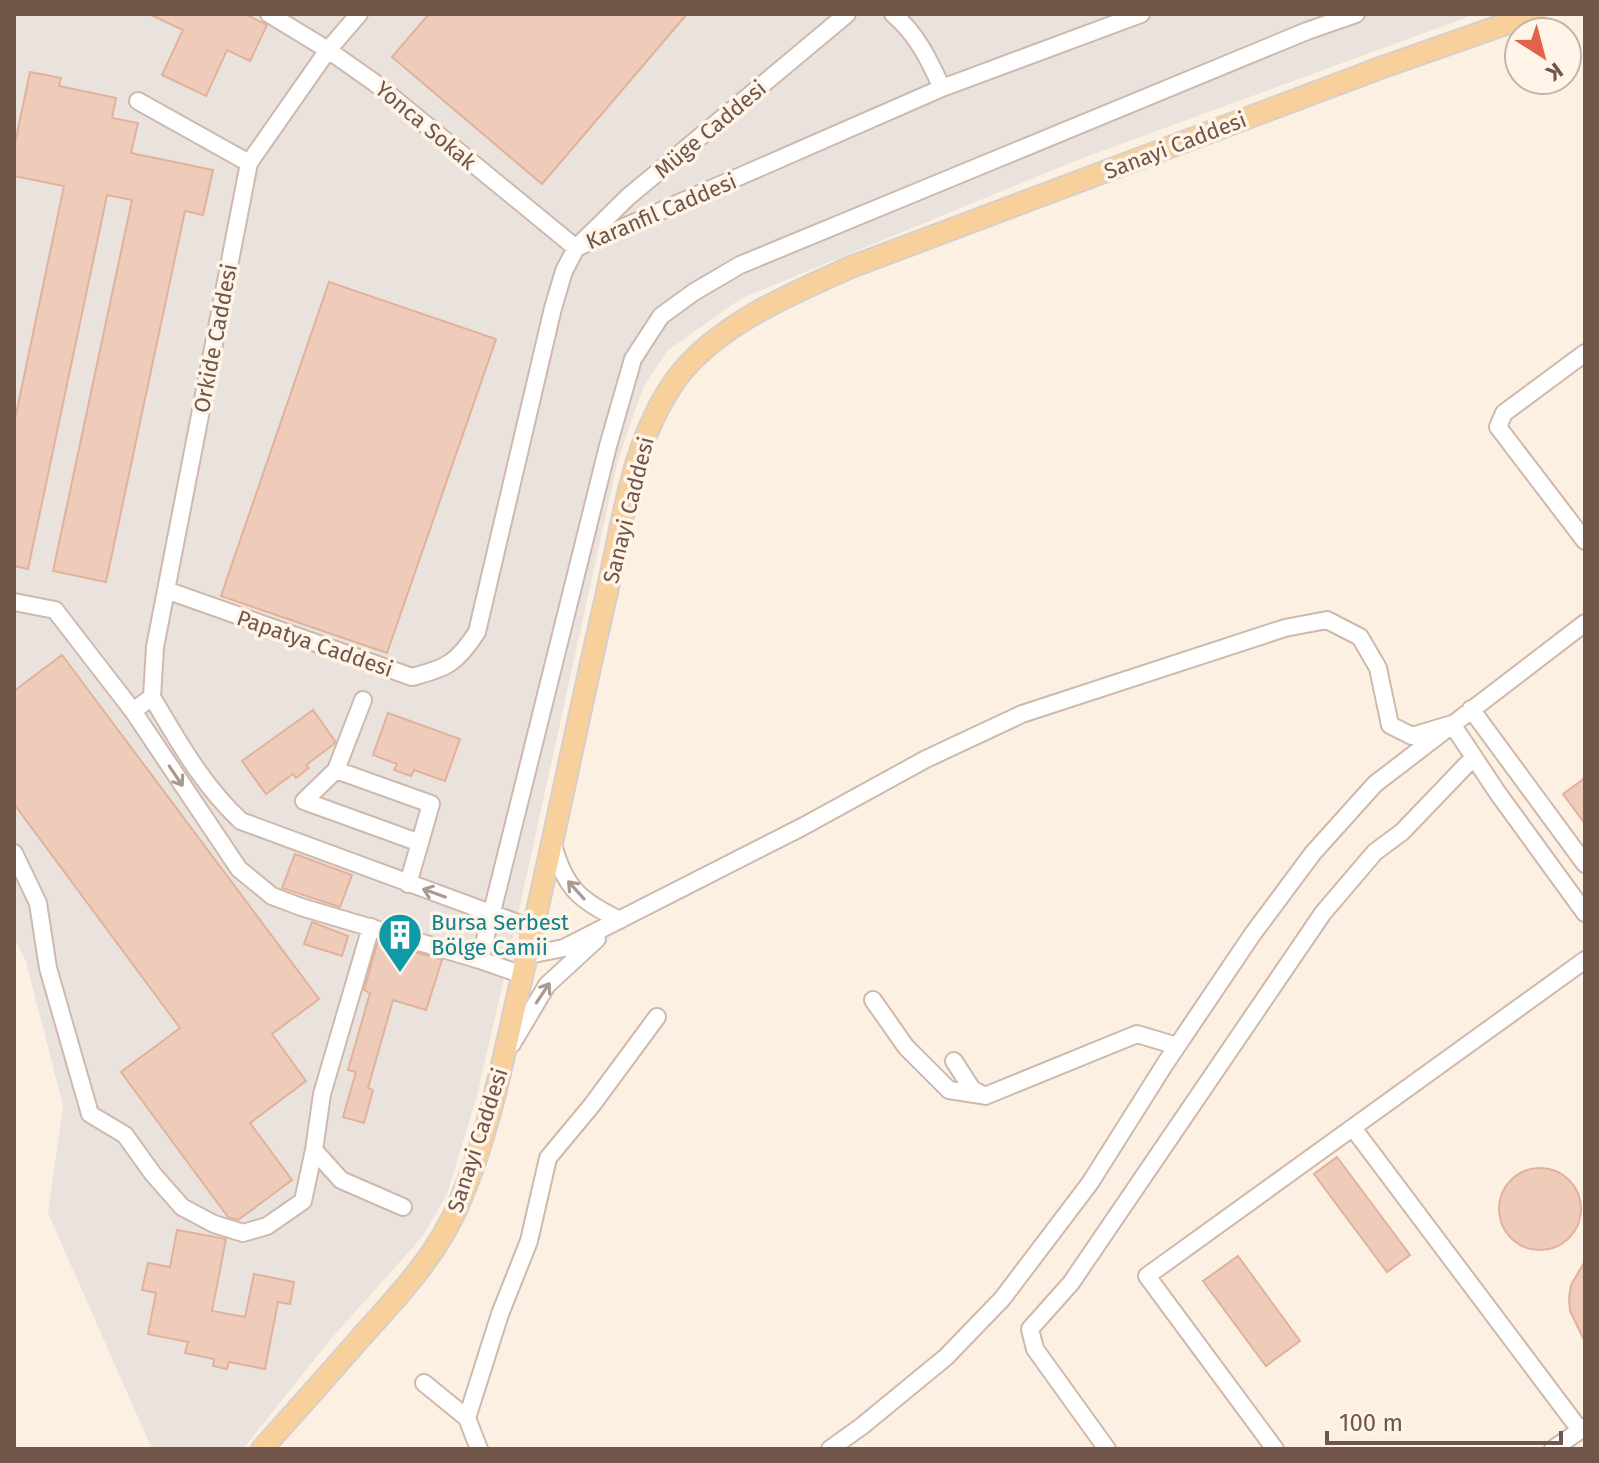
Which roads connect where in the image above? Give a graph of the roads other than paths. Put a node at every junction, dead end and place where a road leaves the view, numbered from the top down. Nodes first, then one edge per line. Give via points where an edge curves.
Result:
1 (269, 14) edge
2 (359, 14) edge
3 (847, 14) edge
4 (893, 14) edge
5 (1141, 14) edge
6 (1314, 14) edge
7 (1356, 14) edge
8 (1534, 14) edge
9 (1307, 31) junction
10 (328, 50) junction
11 (942, 88) junction
12 (138, 101) dead end
13 (249, 163) junction
14 (576, 248) junction
15 (1585, 353) edge
16 (1585, 541) edge
17 (166, 590) junction
18 (14, 602) edge
19 (1585, 623) edge
20 (462, 656) joint
21 (152, 697) junction
22 (363, 700) dead end
23 (1471, 709) junction
24 (133, 711) junction
25 (1452, 724) junction
26 (1473, 758) junction
27 (336, 770) junction
28 (420, 843) junction
29 (552, 843) junction
30 (14, 853) edge
31 (1585, 864) edge
32 (408, 884) junction
33 (1585, 913) edge
34 (492, 914) junction
35 (620, 920) junction
36 (371, 927) junction
37 (534, 929) junction
38 (480, 960) junction
39 (1585, 960) edge
40 (525, 965) junction
41 (873, 1000) dead end
42 (657, 1017) dead end
43 (1177, 1046) junction
44 (503, 1060) junction
45 (954, 1061) dead end
46 (982, 1095) junction
47 (1353, 1128) junction
48 (314, 1150) junction
49 (403, 1207) dead end
50 (424, 1383) dead end
51 (467, 1418) junction
52 (1582, 1429) edge
53 (262, 1449) edge
54 (479, 1449) edge
55 (830, 1449) edge
56 (1107, 1449) edge
57 (1275, 1449) edge
58 (1553, 1449) edge

1 - 10 lane, Yonca Sokak
2 - 10 lane, Orkide Caddesi
3 - 14 lane, Müge Caddesi via 628,197
4 - 11 lane via 925,50
5 - 11 lane, Karanfil Caddesi
6 - 9 lane
7 - 9 lane
8 - 29 main road, Sanayi Caddesi via 851,267 768,308 701,353 679,375 655,414 639,458
9 - 34 lane via 740,265 661,316 633,359 616,417
10 - 13 lane, Orkide Caddesi
10 - 14 lane, Yonca Sokak
11 - 14 lane, Karanfil Caddesi
12 - 13 lane
13 - 17 lane, Orkide Caddesi
14 - 20 lane, Karanfil Caddesi via 553,308 484,607
15 - 16 lane via 1504,413 1498,427
17 - 20 lane, Papatya Caddesi via 412,677
17 - 21 lane, Orkide Caddesi
18 - 24 lane via 55,610
19 - 23 lane
21 - 24 lane
21 - 32 lane via 190,761 241,821
22 - 27 lane
23 - 25 lane
23 - 31 lane
24 -> 36 lane via 251,882 286,902
25 - 26 lane
25 - 35 lane via 1412,736 1390,725 1378,668 1360,637 1327,620 1285,628 1022,714
25 - 43 lane via 1375,784 1313,853
26 - 33 lane
26 - 56 lane via 1402,832 1375,852 1323,913 1071,1283 1030,1329 1035,1349
27 - 28 lane via 431,804
27 - 28 lane via 304,801
28 - 32 lane
35 -> 29 lane via 592,907 573,889
29 - 37 main road, Sanayi Caddesi
30 - 48 lane via 38,903 48,968 90,1114 125,1135 182,1207 243,1233 267,1226 303,1201
34 -> 32 lane
34 - 37 lane
34 - 38 lane
35 - 40 lane
44 -> 35 lane via 547,985
36 - 38 lane
36 - 48 lane via 322,1094
37 - 40 main road, Sanayi Caddesi
38 - 40 lane
39 - 47 lane
40 - 44 main road, Sanayi Caddesi
41 - 46 lane via 906,1047 949,1090
42 - 51 lane via 548,1158 529,1241
43 - 46 lane via 1137,1034
43 - 55 lane via 1090,1183 1002,1299 946,1357
44 - 53 main road, Sanayi Caddesi via 470,1175 439,1245
45 - 46 lane
47 - 52 lane
47 - 57 lane via 1147,1276
48 - 49 lane via 341,1180
50 - 51 lane
51 - 54 lane
52 - 58 lane

